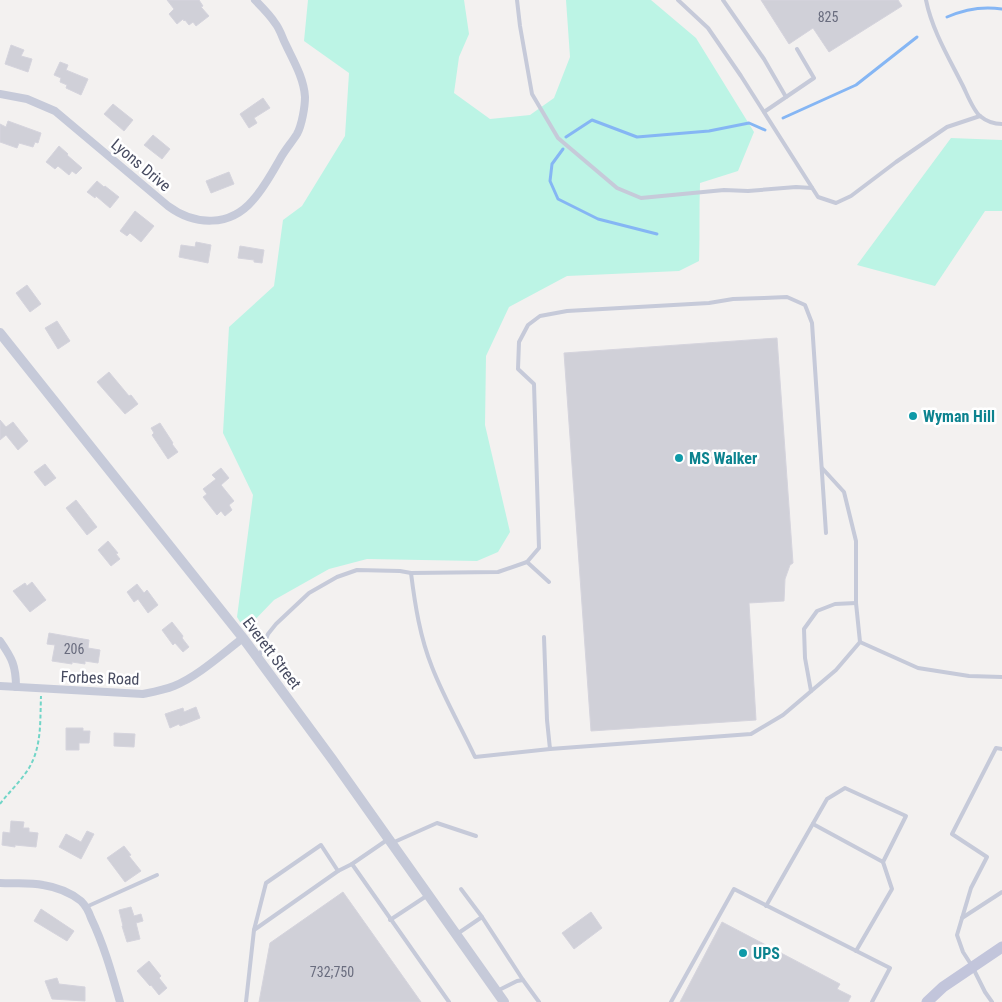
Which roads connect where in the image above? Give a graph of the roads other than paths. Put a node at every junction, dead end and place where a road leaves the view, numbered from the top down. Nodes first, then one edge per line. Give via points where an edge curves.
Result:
1 (255, 0) edge
2 (517, 0) edge
3 (678, 0) edge
4 (722, 0) edge
5 (926, 0) edge
6 (797, 49) dead end
7 (0, 94) edge
8 (786, 97) junction
9 (764, 112) junction
10 (980, 116) junction
11 (1002, 124) edge
12 (812, 188) junction
13 (0, 333) edge
14 (822, 468) junction
15 (826, 534) dead end
16 (527, 562) junction
17 (411, 573) junction
18 (549, 582) dead end
19 (856, 603) junction
20 (544, 637) dead end
21 (243, 638) junction
22 (0, 641) edge
23 (860, 642) junction
24 (258, 659) junction
25 (1002, 677) edge
26 (0, 686) edge
27 (16, 687) junction
28 (810, 691) junction
29 (550, 749) junction
30 (1002, 749) edge
31 (813, 824) junction
32 (476, 836) dead end
33 (391, 841) junction
34 (883, 862) junction
35 (352, 864) junction
36 (338, 872) junction
37 (156, 875) dead end
38 (0, 883) edge
39 (461, 889) dead end
40 (1002, 892) edge
41 (429, 895) junction
42 (766, 906) junction
43 (86, 907) junction
44 (482, 917) junction
45 (962, 918) junction
46 (390, 920) junction
47 (254, 930) junction
48 (457, 934) junction
49 (1002, 947) edge
50 (856, 951) junction
51 (972, 966) junction
52 (523, 980) junction
53 (497, 991) junction
54 (120, 1002) edge
55 (246, 1002) edge
56 (449, 1002) edge
57 (504, 1002) edge
58 (539, 1002) edge
59 (671, 1002) edge
60 (872, 1002) edge
61 (927, 1002) edge
62 (992, 1002) edge

1 - 7 street, Lyons Drive via 276,24 302,82 303,114 298,132 263,187 246,208 232,216 207,221 181,214 55,111 28,99
2 - 12 lane via 532,94 558,138 617,188 641,198 724,190
3 - 9 lane via 708,28
4 - 8 lane via 764,59
5 - 10 lane via 947,54
6 - 8 lane via 814,78
8 - 9 lane
9 - 12 lane
10 - 11 lane
10 - 12 lane via 947,128 851,196 836,203 818,197
13 - 21 street, Everett Street
14 - 15 lane
14 - 16 lane via 812,322 805,305 787,297 567,311 540,316 528,325 519,342 518,369 534,384 539,548
14 - 19 lane via 844,492 856,541
16 - 17 lane via 498,572
16 - 18 lane
17 - 24 lane via 356,570 336,577 309,593 276,624 268,634
17 - 29 lane via 416,612 432,667 475,757
19 - 23 lane
19 - 28 lane via 835,604 817,611 804,629
20 - 29 lane
21 - 24 street, Everett Street
21 - 27 street, Forbes Road via 187,680 157,691 143,694
22 - 27 street via 11,656
23 - 25 lane via 918,668 969,676
23 - 28 lane via 836,670
24 - 33 street, Everett Street
26 - 27 street, Forbes Road
28 - 29 lane via 783,715 751,734
30 - 45 lane via 996,748 952,834 988,856 971,888
31 - 34 lane
31 - 34 lane via 827,799 846,788 906,816
31 - 42 lane
32 - 33 lane via 437,823
33 - 35 lane
33 - 41 street, Everett Street
34 - 50 lane via 892,889
35 - 36 lane
35 - 46 lane
36 - 47 lane
36 - 47 lane via 321,845 266,883
37 - 43 lane
38 - 43 street via 41,884 56,888
39 - 44 lane
40 - 45 lane
41 - 46 lane
41 - 48 street, Everett Street
42 - 50 lane
42 - 59 lane via 734,890
43 - 54 street via 110,965
44 - 48 lane
44 - 52 lane
45 - 51 lane via 957,935
46 - 56 lane
47 - 55 lane
48 - 53 street, Everett Street
49 - 51 main road
50 - 60 lane via 890,968
51 - 61 main road
51 - 62 lane
52 - 53 lane
52 - 58 lane
53 - 57 street, Everett Street

